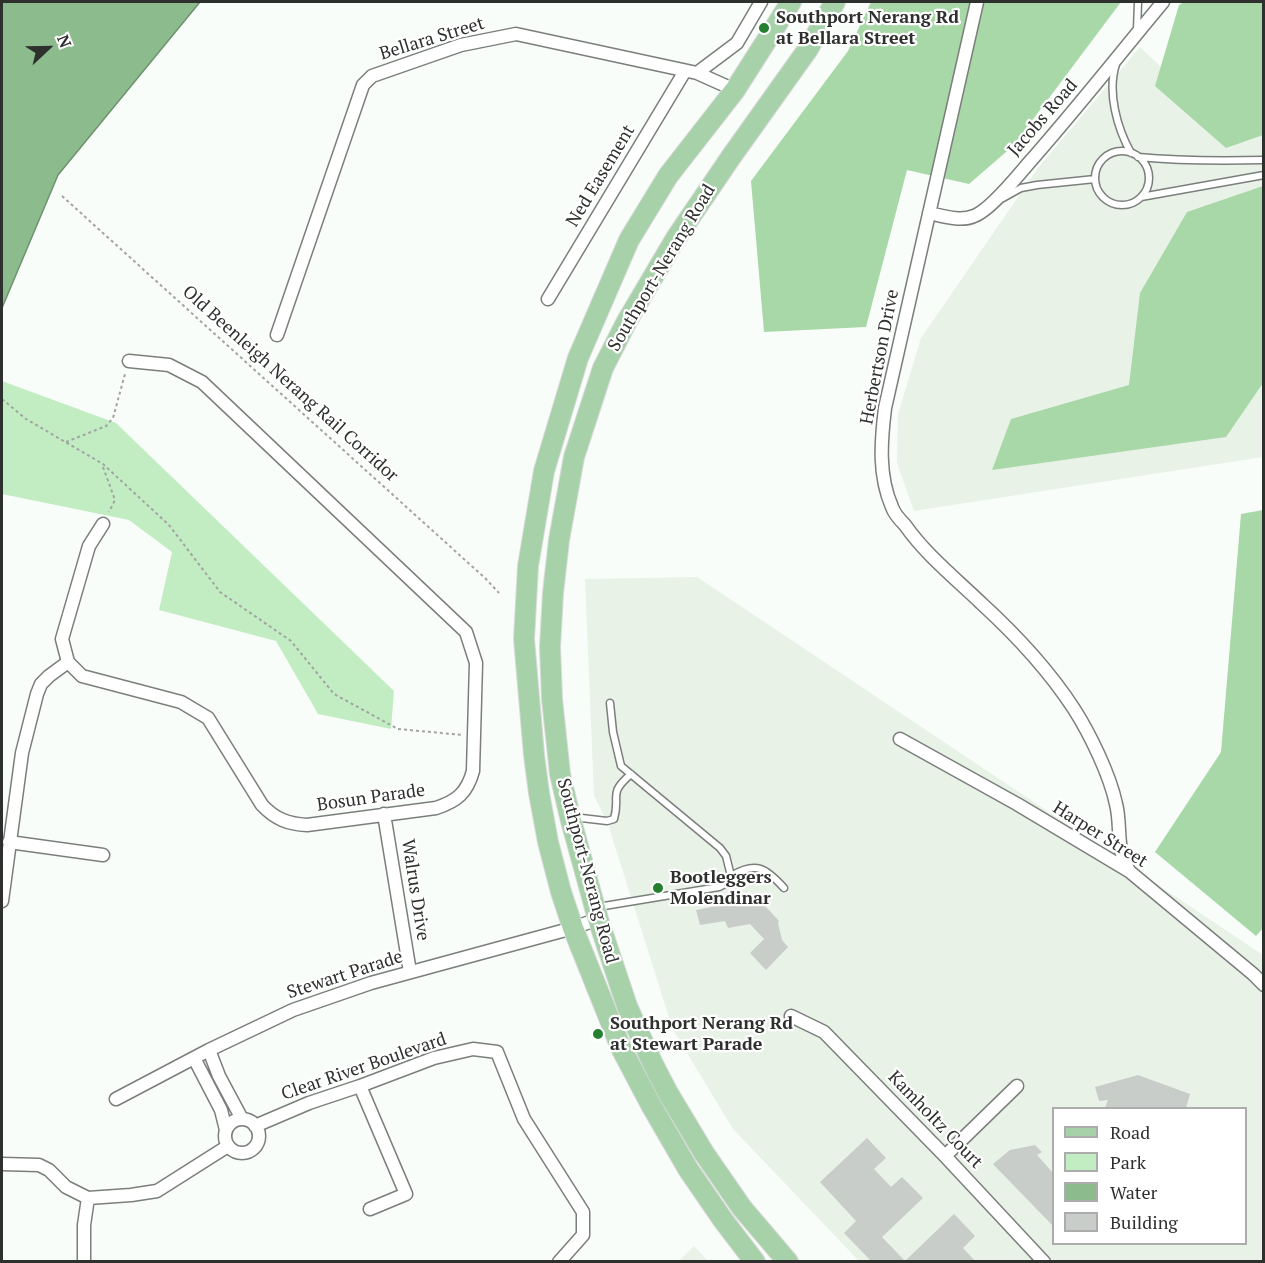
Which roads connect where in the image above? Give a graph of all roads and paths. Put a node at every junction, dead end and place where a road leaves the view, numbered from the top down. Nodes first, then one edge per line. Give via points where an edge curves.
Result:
1 (761, 2) edge
2 (791, 2) edge
3 (835, 2) edge
4 (977, 2) edge
5 (1138, 2) edge
6 (1162, 2) edge
7 (1137, 33) junction
8 (1115, 61) junction
9 (691, 72) junction
10 (735, 90) junction
11 (1135, 155) junction
12 (1263, 160) edge
13 (1263, 175) edge
14 (1095, 179) junction
15 (62, 196) dead end
16 (997, 197) junction
17 (1140, 197) junction
18 (929, 213) junction
19 (548, 299) dead end
20 (277, 335) dead end
21 (129, 361) joint
22 (2, 399) edge
23 (66, 442) junction
24 (103, 464) junction
25 (103, 524) joint
26 (499, 593) dead end
27 (68, 662) junction
28 (610, 704) dead end
29 (475, 736) junction
30 (900, 739) dead end
31 (631, 774) junction
32 (384, 814) junction
33 (570, 817) junction
34 (9, 842) junction
35 (103, 855) dead end
36 (1129, 871) junction
37 (731, 876) junction
38 (784, 888) dead end
39 (2, 901) edge
40 (596, 913) junction
41 (573, 928) junction
42 (410, 972) junction
43 (1263, 985) edge
44 (791, 1016) dead end
45 (208, 1050) junction
46 (194, 1058) junction
47 (360, 1086) junction
48 (1017, 1086) dead end
49 (116, 1099) dead end
50 (242, 1119) junction
51 (255, 1126) junction
52 (226, 1130) junction
53 (228, 1146) junction
54 (945, 1156) junction
55 (2, 1164) edge
56 (88, 1198) junction
57 (370, 1209) dead end
58 (84, 1262) edge
59 (559, 1262) edge
60 (755, 1262) edge
61 (788, 1262) edge
62 (1044, 1262) edge

1 - 9 street via 737,43
2 - 10 main road, Southport-Nerang Road
3 - 33 main road, Southport-Nerang Road via 808,49 676,238 615,342 574,457 559,540 550,636 555,735
4 - 18 street, Herbertson Drive
5 - 7 lane
6 - 7 street, Jacobs Road
7 - 8 street, Jacobs Road
8 - 11 lane via 1112,79 1116,115 1122,136
8 - 16 street, Jacobs Road
9 - 10 street, Bellara Street
9 - 19 street, Ned Easement
9 - 20 street, Bellara Street via 516,34 461,45 372,76 363,85
10 - 41 main road, Southport-Nerang Road via 668,176 629,240 578,358 544,471 528,566 524,639 539,793 553,862
11 - 12 lane
11 - 14 lane via 1120,151 1106,156
11 - 17 lane via 1145,165 1148,176
13 - 17 lane
14 - 16 lane via 1037,185 1021,188 1003,199
14 - 17 lane via 1101,193 1112,202 1127,204
15 - 26 path, Old Beenleigh Nerang Rail Corridor
16 - 18 street, Jacobs Road via 972,218
18 - 36 street, Herbertson Drive via 885,408 883,477 892,508 914,539 1022,643 1075,711 1092,741 1113,795 1121,849
21 - 23 path via 113,418 106,426
21 - 29 street, Bosun Parade via 169,365 202,382 466,632 476,663
22 - 23 path via 26,419
23 - 24 path
24 - 25 path via 114,501
24 - 29 path via 169,525 219,592 291,641 334,694 398,729
25 - 27 street via 89,546 62,639
27 - 32 street, Bosun Parade via 82,676 181,702 208,718 262,805 278,819 307,825
27 - 34 street via 48,676 37,694 22,753
28 - 31 lane via 619,760
29 - 32 street, Bosun Parade via 473,771 461,795 436,808
30 - 36 street, Harper Street
31 - 33 lane via 615,795 614,819
31 - 37 lane via 720,848
32 - 42 street, Walrus Drive
33 - 40 main road, Southport-Nerang Road
34 - 35 street
34 - 39 street
36 - 43 street, Harper Street
37 - 38 lane via 743,869 760,868
37 - 40 lane via 719,887
40 - 41 street, Stewart Parade
40 - 61 main road, Southport-Nerang Road via 627,1006 668,1094 729,1190
41 - 42 street, Stewart Parade
41 - 60 main road, Southport-Nerang Road via 621,1048 651,1105 688,1169
42 - 45 street, Stewart Parade via 293,1011
44 - 54 street, Kamholtz Court via 824,1032
45 - 46 street, Stewart Parade
45 - 50 street
46 - 49 street, Stewart Parade
46 - 52 street via 221,1110
47 - 51 street, Clear River Boulevard
47 - 57 street via 406,1194
47 - 59 street, Clear River Boulevard via 434,1058 474,1049 496,1052 524,1119 583,1212 583,1235
48 - 54 street
50 - 51 street
50 - 52 street via 232,1122
51 - 53 street via 258,1142 251,1150 236,1152
52 - 53 street
53 - 56 street via 157,1191
54 - 62 street, Kamholtz Court
55 - 56 street via 39,1165 66,1187
56 - 58 street

